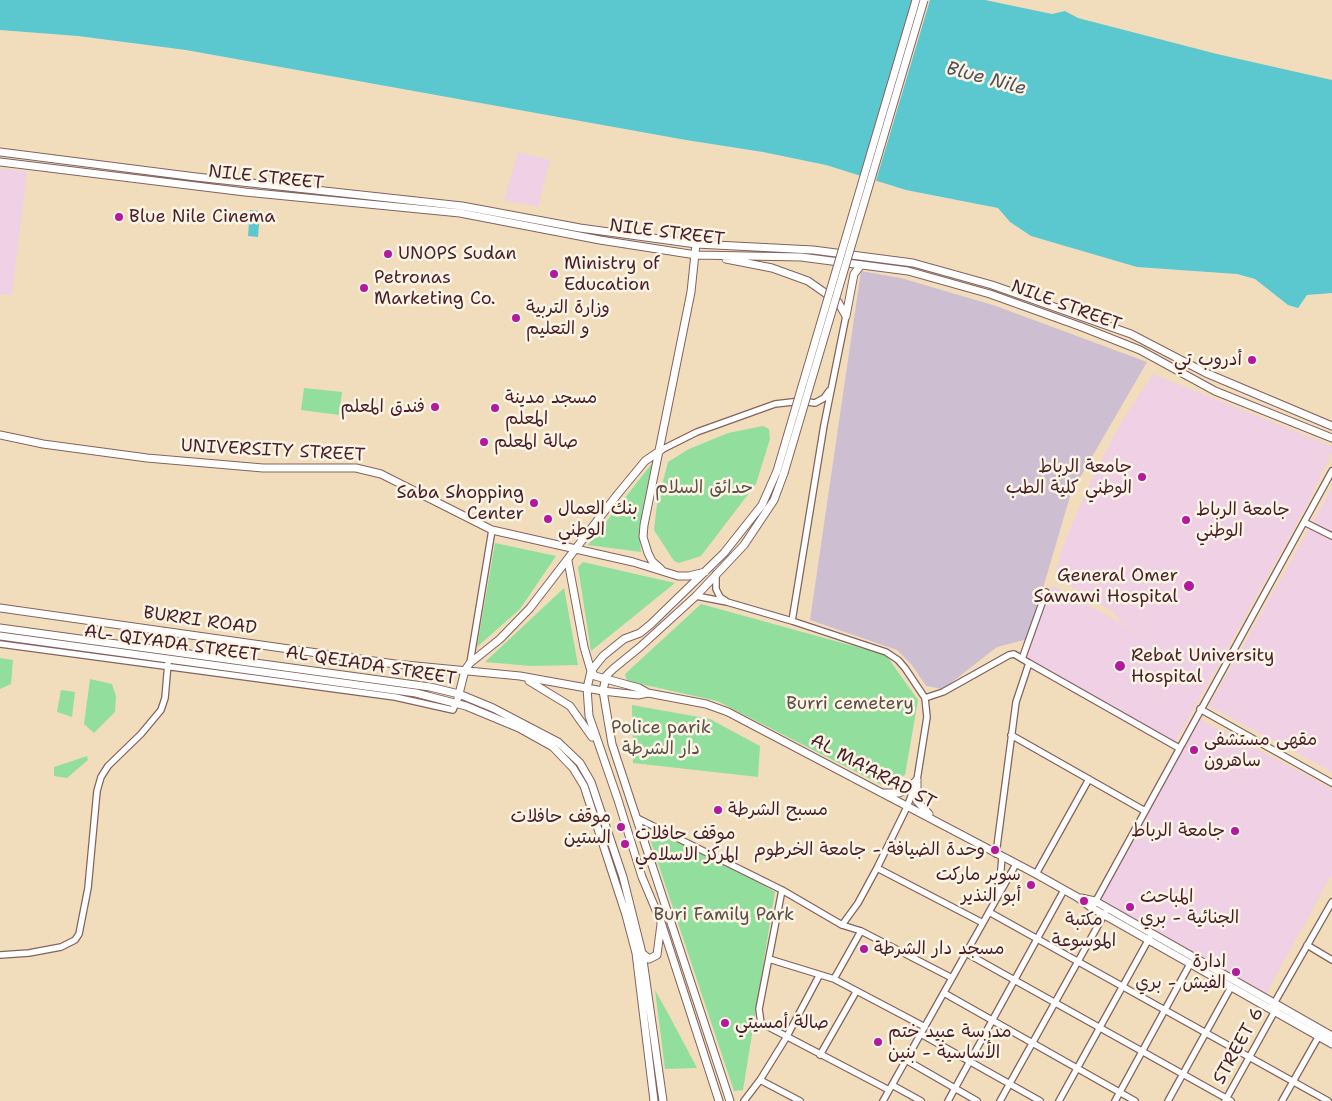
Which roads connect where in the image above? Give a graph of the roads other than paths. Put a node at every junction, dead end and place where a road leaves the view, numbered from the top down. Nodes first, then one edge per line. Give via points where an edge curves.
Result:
1 (916, 0) edge
2 (924, 0) edge
3 (0, 152) edge
4 (0, 162) edge
5 (696, 244) junction
6 (696, 255) junction
7 (722, 257) junction
8 (861, 265) junction
9 (846, 316) junction
10 (831, 388) junction
11 (1332, 426) edge
12 (0, 435) edge
13 (1332, 438) edge
14 (660, 450) junction
15 (1332, 471) edge
16 (781, 472) junction
17 (1304, 522) junction
18 (492, 530) junction
19 (1332, 536) edge
20 (575, 550) junction
21 (568, 561) junction
22 (666, 572) junction
23 (706, 572) junction
24 (716, 574) junction
25 (1046, 592) dead end
26 (696, 596) junction
27 (728, 602) junction
28 (0, 608) edge
29 (792, 622) junction
30 (0, 628) edge
31 (50, 634) junction
32 (0, 636) edge
33 (0, 644) edge
34 (48, 646) junction
35 (1022, 659) junction
36 (168, 662) junction
37 (470, 663) junction
38 (1029, 663) junction
39 (465, 670) junction
40 (591, 671) junction
41 (520, 676) junction
42 (605, 680) junction
43 (587, 688) junction
44 (603, 691) junction
45 (648, 693) junction
46 (459, 694) junction
47 (925, 698) junction
48 (455, 706) junction
49 (1200, 710) junction
50 (1012, 735) junction
51 (1179, 748) junction
52 (603, 756) junction
53 (1089, 779) junction
54 (917, 780) junction
55 (1332, 783) edge
56 (880, 792) junction
57 (907, 807) junction
58 (1145, 811) junction
59 (636, 818) junction
60 (938, 823) junction
61 (999, 856) junction
62 (1016, 864) junction
63 (877, 868) junction
64 (1036, 874) junction
65 (782, 890) junction
66 (1064, 890) junction
67 (999, 894) junction
68 (1332, 902) edge
69 (1093, 905) junction
70 (989, 912) junction
71 (1105, 912) junction
72 (661, 922) junction
73 (982, 923) junction
74 (842, 925) junction
75 (861, 932) junction
76 (1150, 937) junction
77 (1038, 938) junction
78 (1307, 946) junction
79 (642, 952) junction
80 (966, 953) junction
81 (0, 955) edge
82 (769, 959) junction
83 (1332, 960) edge
84 (1078, 962) junction
85 (1190, 964) junction
86 (819, 976) junction
87 (952, 978) junction
88 (834, 979) junction
89 (1015, 980) junction
90 (1123, 987) junction
91 (1232, 987) junction
92 (856, 992) junction
93 (944, 993) junction
94 (1055, 1002) junction
95 (1274, 1007) junction
96 (1164, 1010) junction
97 (992, 1020) junction
98 (925, 1027) junction
99 (1100, 1027) junction
100 (1320, 1033) junction
101 (921, 1034) junction
102 (1206, 1034) junction
103 (1332, 1036) edge
104 (786, 1038) junction
105 (1033, 1042) junction
106 (1332, 1044) edge
107 (1142, 1050) junction
108 (820, 1055) junction
109 (1249, 1058) junction
110 (906, 1060) junction
111 (969, 1062) junction
112 (1078, 1068) junction
113 (1183, 1074) junction
114 (760, 1080) junction
115 (1293, 1082) junction
116 (1009, 1084) junction
117 (891, 1088) junction
118 (955, 1088) junction
119 (1120, 1092) junction
120 (1227, 1100) edge
121 (654, 1101) edge
122 (663, 1101) edge
123 (719, 1101) edge
124 (730, 1101) edge
125 (744, 1101) edge
126 (800, 1101) edge
127 (883, 1101) edge
128 (921, 1101) edge
129 (948, 1101) edge
130 (977, 1101) edge
131 (1000, 1101) edge
132 (1040, 1101) edge
133 (1059, 1101) edge
134 (1115, 1101) edge
135 (1135, 1101) edge
136 (1168, 1101) edge
137 (1282, 1101) edge
138 (1328, 1101) edge

1 - 16 main road, bridge
2 - 16 main road, bridge
3 - 5 main road, NILE STREET via 462,206 580,228
4 - 6 main road, NILE STREET via 460,214
5 - 6 main road
5 - 11 main road, NILE STREET via 846,253 898,260 968,277 1132,334 1206,373
6 - 7 main road, NILE STREET
6 - 14 main road via 692,292
7 - 8 main road, NILE STREET via 801,257
7 - 9 main road via 772,268 808,281 838,302
8 - 9 main road via 854,274
8 - 13 main road, NILE STREET via 908,271 962,286 1082,327 1140,350 1215,391
9 - 10 street
10 - 14 street via 824,398 815,403 801,400 775,404 697,432
10 - 29 street
12 - 18 main road, UNIVERSITY STREET via 147,458 262,468 356,468 381,474
14 - 20 main road via 645,461
14 - 22 main road via 643,537 652,561
15 - 17 street
16 - 23 main road via 745,529
16 - 24 main road via 774,500 764,518
17 - 19 street
17 - 49 street
18 - 20 main road, UNIVERSITY STREET
18 - 37 street
20 - 21 main road
20 - 22 main road, UNIVERSITY STREET
21 - 37 main road via 510,631
21 - 40 main road
22 - 23 main road, UNIVERSITY STREET via 683,576
23 - 40 main road via 640,633 624,639 603,656
24 - 26 main road
24 - 27 street via 716,589
25 - 35 street
26 - 27 street
26 - 42 main road via 613,669
27 - 29 street
28 - 39 main road, BURRI ROAD via 385,662
29 - 47 street via 891,655 905,668
30 - 31 main road, AL QEIADA STREET
31 - 34 street
31 - 46 main road, AL QEIADA STREET via 416,684
32 - 34 main road, AL- QIYADA STREET
33 - 34 street
34 - 36 main road, AL- QIYADA STREET
35 - 38 street
35 - 47 street via 1009,654 943,692
36 - 48 main road, AL- QIYADA STREET via 416,693
36 - 81 street via 161,710 101,777 88,888 76,940 29,954
37 - 39 main road
38 - 50 street via 1016,702
38 - 51 street
39 - 41 main road, BURRI ROAD
39 - 46 main road
40 - 42 main road, AL MA'ARAD ST
40 - 43 main road
41 - 43 main road, BURRI ROAD
41 - 52 main road via 570,706 589,730
42 - 44 main road
42 - 45 main road, AL MA'ARAD ST
43 - 44 main road, BURRI ROAD
43 - 52 main road via 589,716
44 - 45 main road, AL MA'ARAD ST
44 - 59 main road via 612,744
45 - 56 main road, AL MA'ARAD ST via 717,707
46 - 48 main road
46 - 79 main road, AL QEIADA STREET via 541,731 580,763 605,820
47 - 54 street via 927,717
48 - 121 main road, AL- QIYADA STREET via 519,728 553,748 573,768 584,786 636,953
49 - 51 street
49 - 55 street
50 - 53 street
50 - 61 street
51 - 58 street
52 - 72 main road via 642,877
53 - 58 street
53 - 64 street
54 - 56 main road via 899,793
54 - 57 street
54 - 60 main road via 917,801
56 - 57 main road, AL MA'ARAD ST
57 - 60 main road, AL MA'ARAD ST
57 - 63 street
58 - 69 street
59 - 65 street
59 - 124 main road
60 - 61 main road, AL MA'ARAD ST
61 - 62 main road, AL MA'ARAD ST
61 - 67 street
62 - 64 main road, AL MA'ARAD ST
62 - 67 street
63 - 73 street
63 - 74 street
64 - 66 main road, AL MA'ARAD ST
65 - 74 street
65 - 82 street
66 - 69 main road, AL MA'ARAD ST
66 - 77 street
67 - 70 street
68 - 78 street, STREET 6
69 - 71 main road, AL MA'ARAD ST
70 - 73 street
70 - 77 street
71 - 76 main road, AL MA'ARAD ST
71 - 84 street
72 - 79 main road via 657,955 649,959
72 - 123 main road
73 - 80 street
74 - 75 street
75 - 87 street
75 - 88 street
76 - 85 main road, AL MA'ARAD ST
76 - 90 street
76 - 95 main road, AL MA'ARAD ST
77 - 84 street
77 - 89 street
78 - 83 street
78 - 95 street, STREET 6
79 - 122 main road, AL QEIADA STREET
80 - 87 street
80 - 89 street
82 - 86 street
82 - 104 street via 758,1017 761,1023
84 - 90 street
84 - 94 street
85 - 91 main road, AL MA'ARAD ST
85 - 96 street
86 - 88 street
86 - 104 street
87 - 93 street
88 - 92 street
89 - 94 street
89 - 97 street
90 - 96 street
90 - 99 street
91 - 95 main road, AL MA'ARAD ST
91 - 102 street
92 - 98 street
92 - 108 street
93 - 97 street
93 - 98 street
94 - 99 street
94 - 105 street
95 - 100 main road, AL MA'ARAD ST
95 - 109 street, STREET 6
96 - 102 street
96 - 107 street
97 - 105 street
97 - 111 street
98 - 101 street
99 - 107 street
99 - 112 street
100 - 103 main road, AL MA'ARAD ST
100 - 106 main road, AL MA'ARAD ST
100 - 115 street
101 - 110 street
101 - 111 street
102 - 109 street
102 - 113 street
104 - 108 street
104 - 114 street
105 - 112 street
105 - 116 street
107 - 113 street
107 - 119 street
108 - 117 street
109 - 115 street
109 - 120 street, STREET 6
110 - 117 street
110 - 118 street
111 - 116 street
111 - 118 street
112 - 119 street
112 - 133 street
113 - 120 street
113 - 136 street
114 - 125 street
114 - 126 street
115 - 137 street
115 - 138 street
116 - 131 street
116 - 132 street
117 - 127 street
117 - 128 street
118 - 129 street
118 - 130 street
119 - 134 street
119 - 135 street

